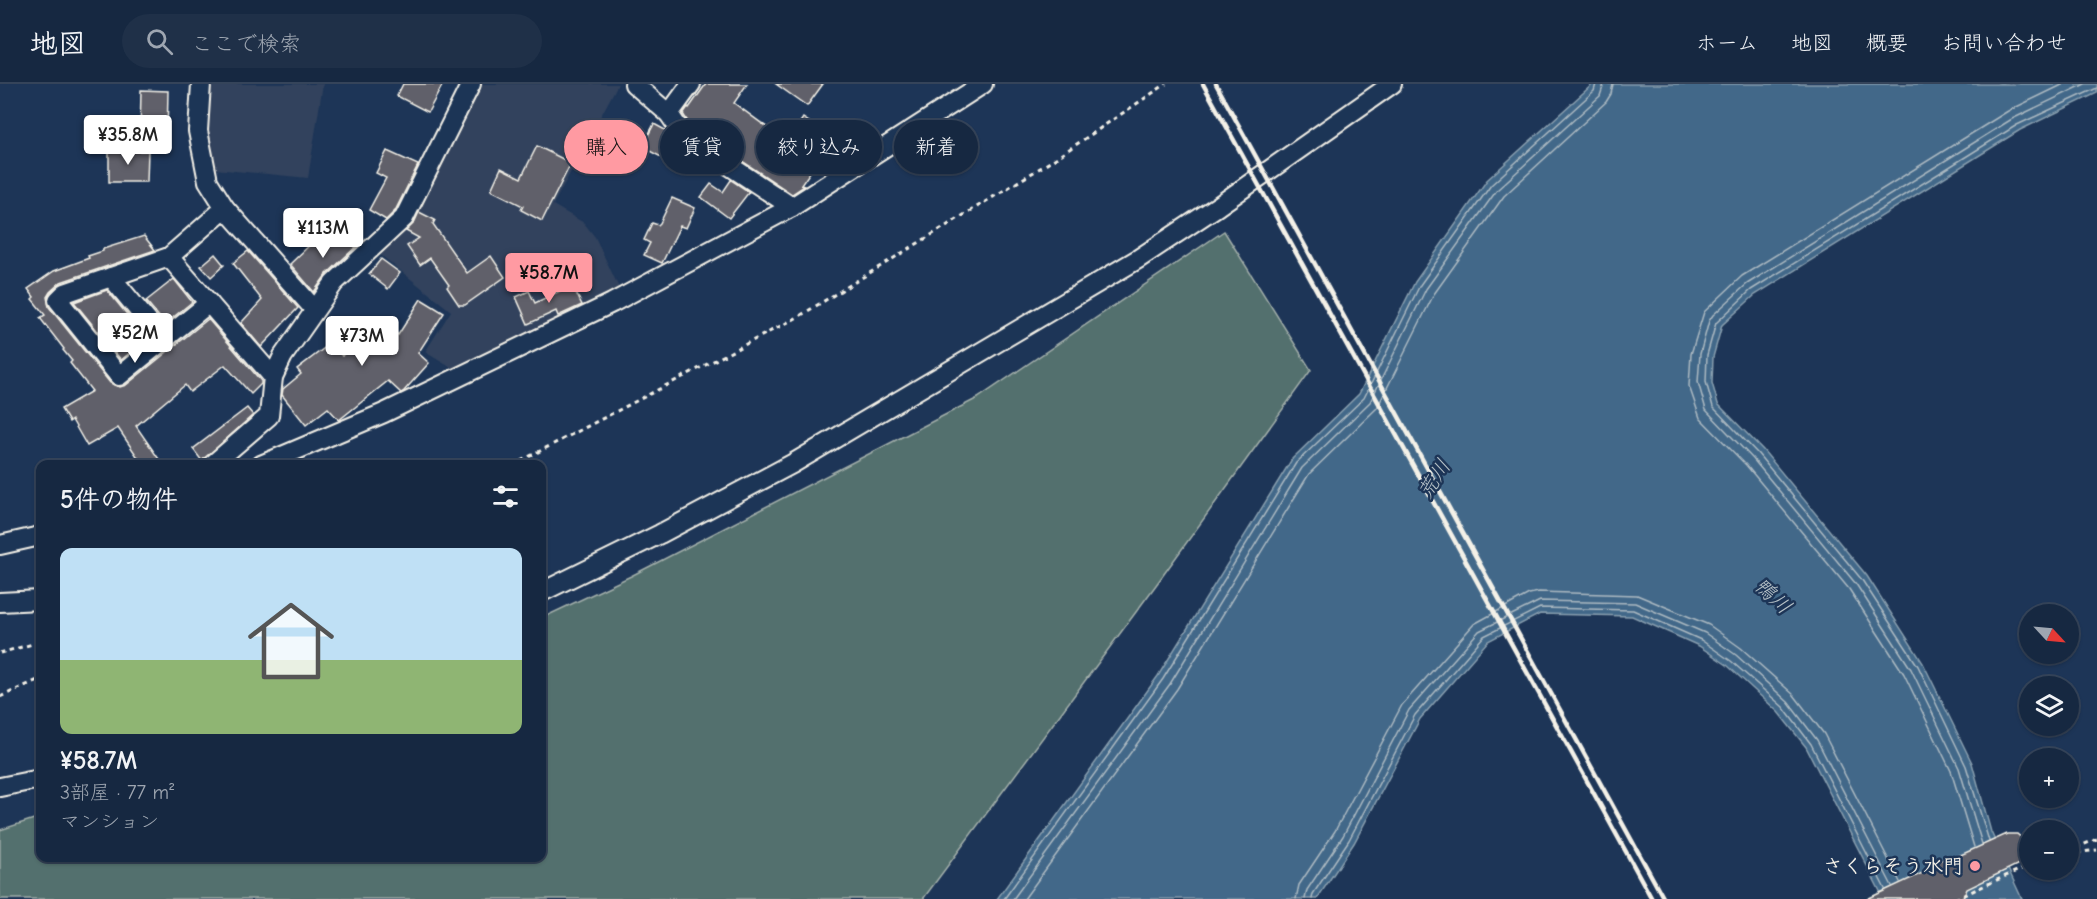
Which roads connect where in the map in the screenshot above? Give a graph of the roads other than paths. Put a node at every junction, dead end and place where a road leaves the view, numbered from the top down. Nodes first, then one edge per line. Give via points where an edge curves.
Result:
1 (201, 84) edge
2 (471, 84) edge
3 (634, 84) edge
4 (691, 84) edge
5 (983, 84) edge
6 (1392, 84) edge
7 (669, 114) junction
8 (792, 207) junction
9 (225, 208) junction
10 (169, 257) junction
11 (111, 277) junction
12 (208, 303) junction
13 (314, 309) junction
14 (163, 340) junction
15 (273, 377) junction
16 (218, 460) edge
17 (273, 460) edge
18 (36, 537) edge
19 (0, 545) edge
20 (546, 590) edge
21 (36, 600) edge
22 (0, 602) edge
23 (36, 780) edge
24 (0, 787) edge

1 - 9 street via 198,131 208,181
2 - 13 street via 404,218 334,283
3 - 7 street
4 - 7 street
5 - 8 street
6 - 20 street via 1138,259 792,464
7 - 8 street via 683,135
8 - 17 street via 612,303 384,413
9 - 10 street
9 - 13 street
10 - 11 street
10 - 12 street
11 - 14 street
11 - 14 street via 65,293 58,300 119,376
12 - 14 street
12 - 15 street
13 - 15 street
15 - 16 street via 269,416
18 - 19 street
21 - 22 street
23 - 24 street

